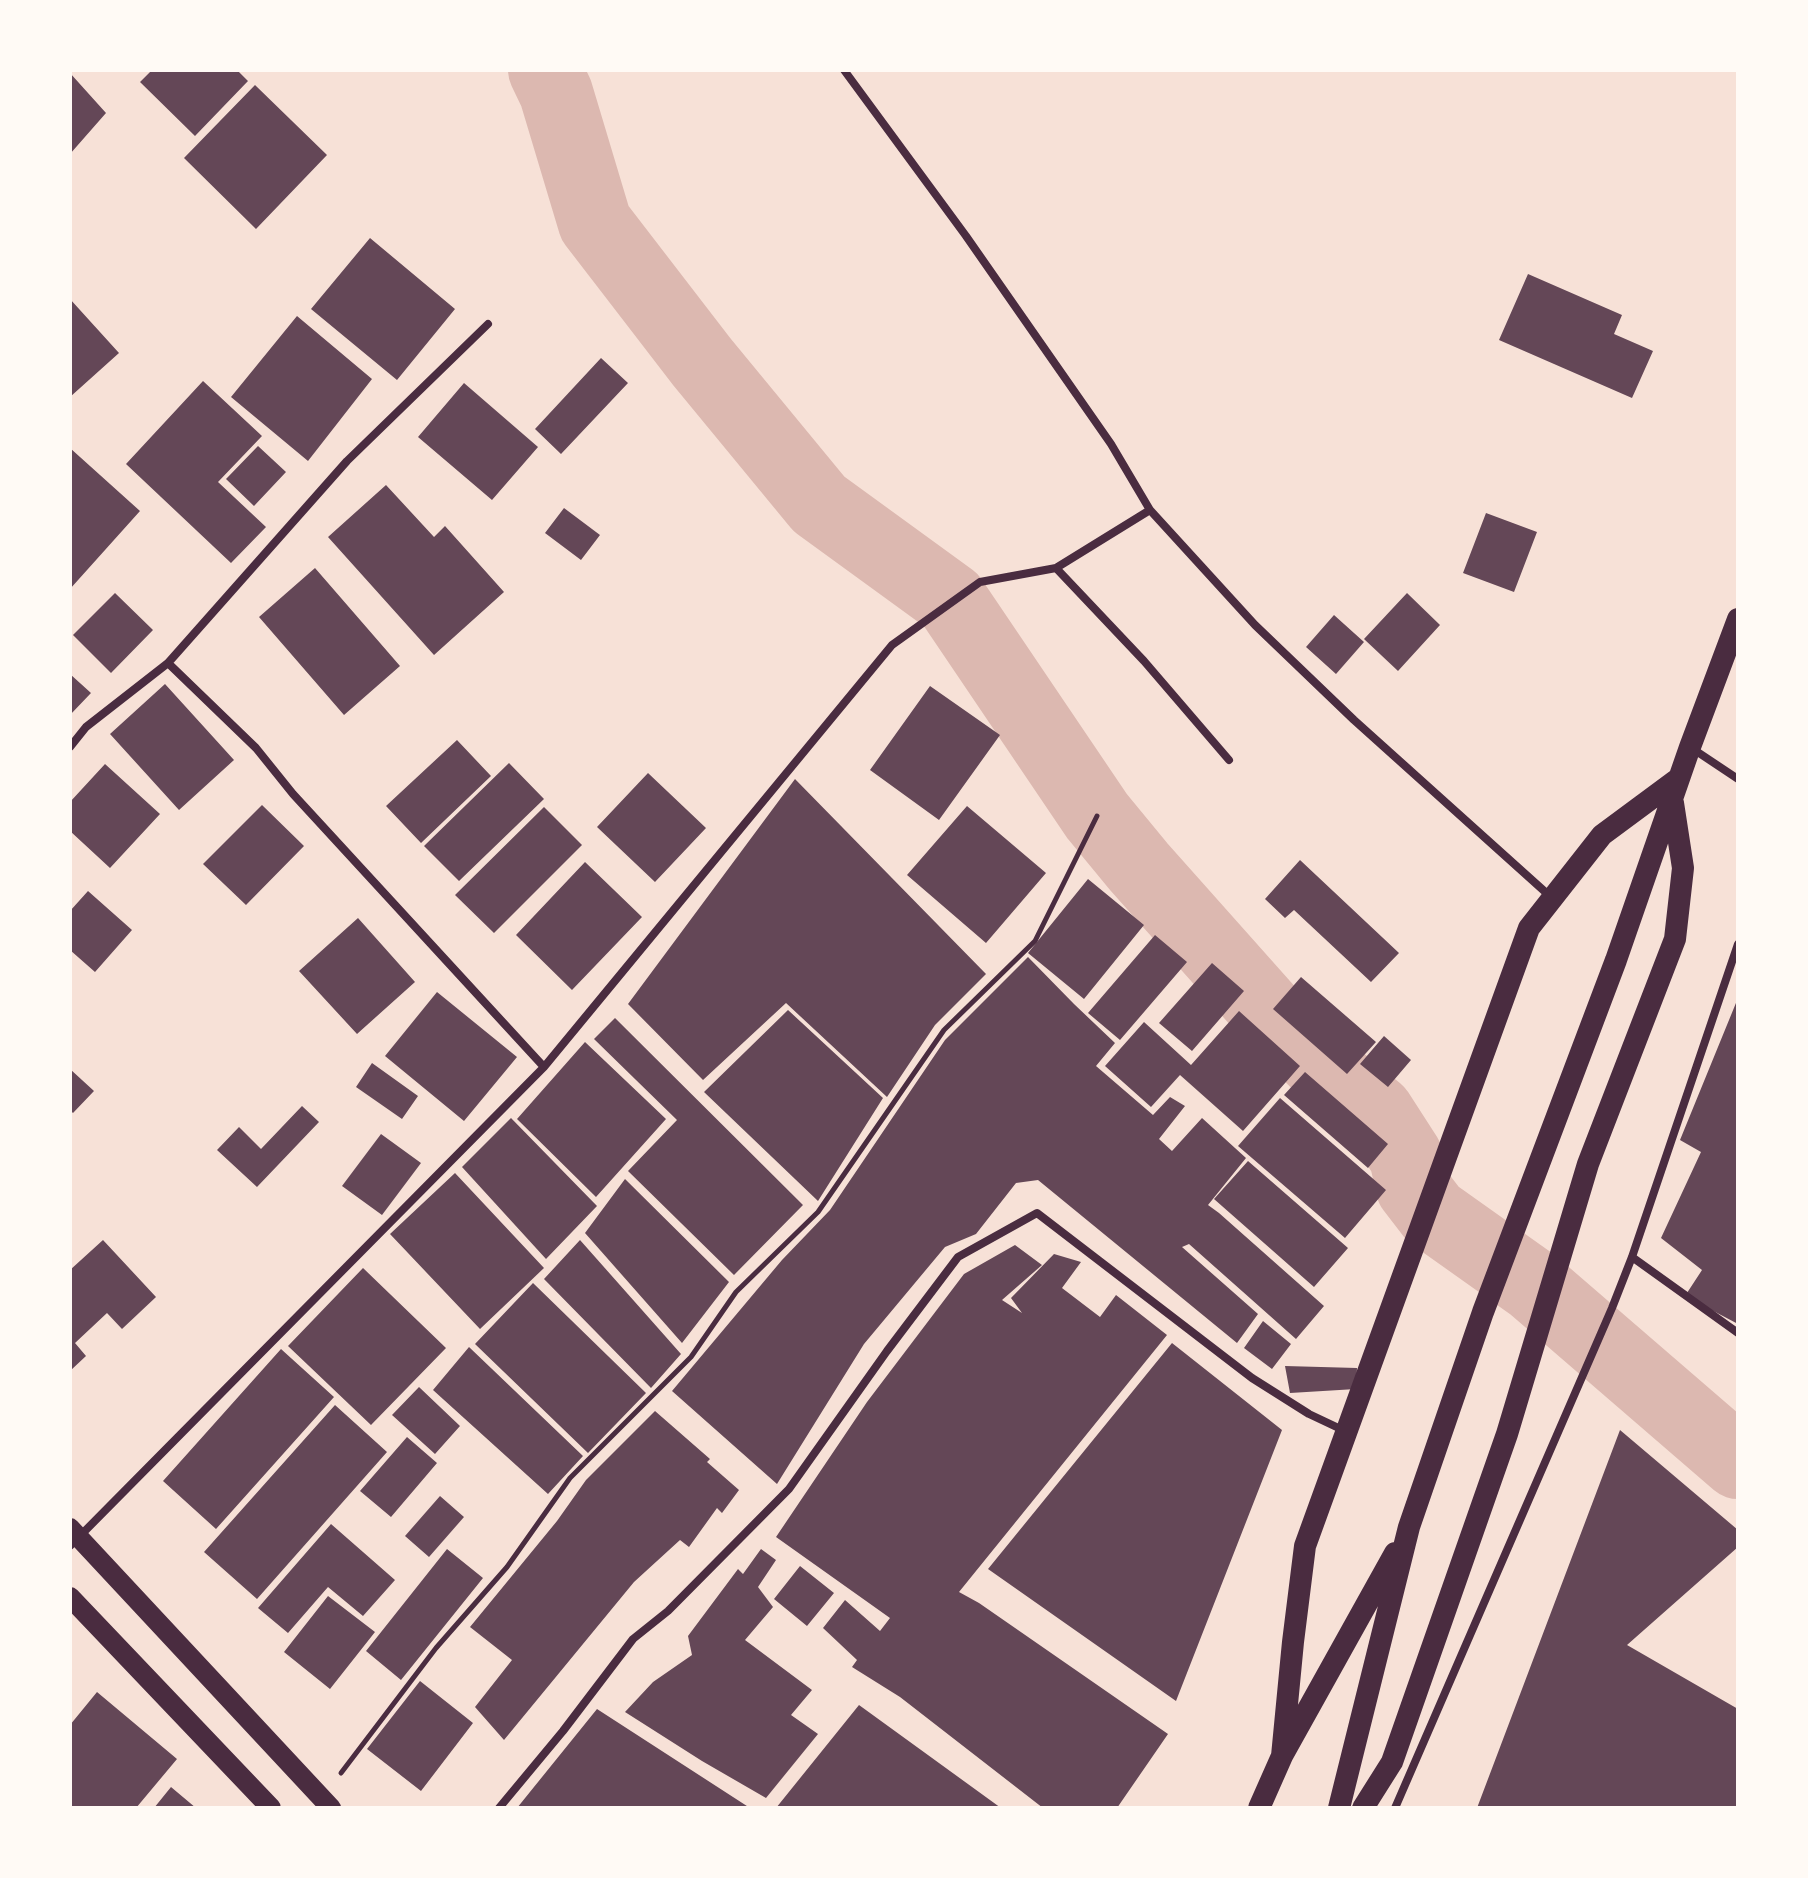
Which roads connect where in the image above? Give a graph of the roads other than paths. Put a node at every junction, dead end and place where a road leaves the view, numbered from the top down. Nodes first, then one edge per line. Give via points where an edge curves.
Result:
1 (844, 70) edge
2 (488, 324) dead end
3 (1150, 510) junction
4 (1056, 568) junction
5 (1738, 619) edge
6 (168, 663) junction
7 (70, 747) edge
8 (1690, 747) junction
9 (1229, 760) dead end
10 (1738, 779) edge
11 (1676, 788) junction
12 (1552, 898) junction
13 (1738, 944) edge
14 (544, 1067) junction
15 (1632, 1257) junction
16 (1738, 1333) edge
17 (1346, 1431) junction
18 (1409, 1527) junction
19 (73, 1537) edge
20 (70, 1597) edge
21 (1282, 1756) junction
22 (327, 1804) edge
23 (271, 1808) edge
24 (499, 1808) edge
25 (1259, 1808) edge
26 (1339, 1808) edge
27 (1363, 1808) edge
28 (1395, 1808) edge

1 - 3 street via 1111,444
2 - 6 street via 347,461
3 - 4 street
3 - 12 street via 1255,625
4 - 9 street
4 - 14 street via 980,582 892,645
5 - 8 highway
6 - 7 street via 86,727
6 - 14 street via 256,748
8 - 10 street
8 - 11 highway
11 - 12 highway via 1602,835
11 - 18 highway
11 - 27 highway via 1683,868 1675,939 1588,1164 1507,1434 1392,1762
12 - 17 highway via 1529,928
13 - 15 street
14 - 19 street
15 - 16 street
15 - 28 street
17 - 21 highway via 1305,1546
17 - 24 street via 1252,1378 1037,1213 958,1257 789,1489 668,1611 633,1639
18 - 21 highway
18 - 26 highway
19 - 22 main road
20 - 23 main road
21 - 25 highway

